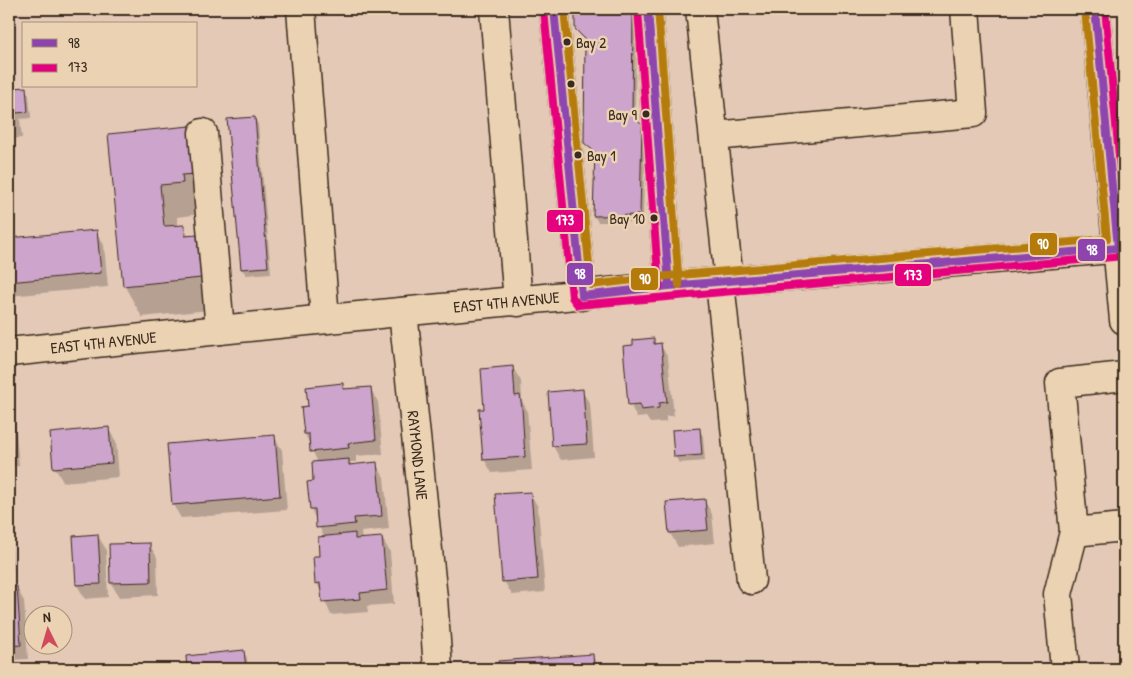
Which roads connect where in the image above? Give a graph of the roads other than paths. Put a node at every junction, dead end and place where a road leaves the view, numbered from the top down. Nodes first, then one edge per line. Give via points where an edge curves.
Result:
1 (301, 9) edge
2 (494, 9) edge
3 (554, 9) edge
4 (648, 9) edge
5 (700, 9) edge
6 (965, 9) edge
7 (1095, 9) edge
8 (203, 133) dead end
9 (714, 136) junction
10 (1121, 248) edge
11 (724, 281) junction
12 (668, 286) junction
13 (582, 296) junction
14 (518, 302) junction
15 (403, 312) junction
16 (326, 319) junction
17 (1124, 320) edge
18 (220, 330) junction
19 (9, 352) edge
20 (1124, 376) edge
21 (1124, 527) edge
22 (1074, 532) junction
23 (751, 580) dead end
24 (438, 669) edge
25 (1065, 669) edge

1 - 16 street
2 - 14 street
3 - 13 street
4 - 12 street
5 - 9 street
6 - 9 street via 973,113
7 - 10 street
8 - 18 street
9 - 11 street
10 - 11 street, EAST 4TH AVENUE
10 - 17 street
11 - 12 street, EAST 4TH AVENUE
11 - 23 street
12 - 13 street, EAST 4TH AVENUE
13 - 14 street, EAST 4TH AVENUE
14 - 15 street, EAST 4TH AVENUE
15 - 16 street, EAST 4TH AVENUE
15 - 24 street, RAYMOND LANE
16 - 18 street, EAST 4TH AVENUE
18 - 19 street, EAST 4TH AVENUE
20 - 22 street via 1060,382
21 - 22 street
22 - 25 street via 1058,594

